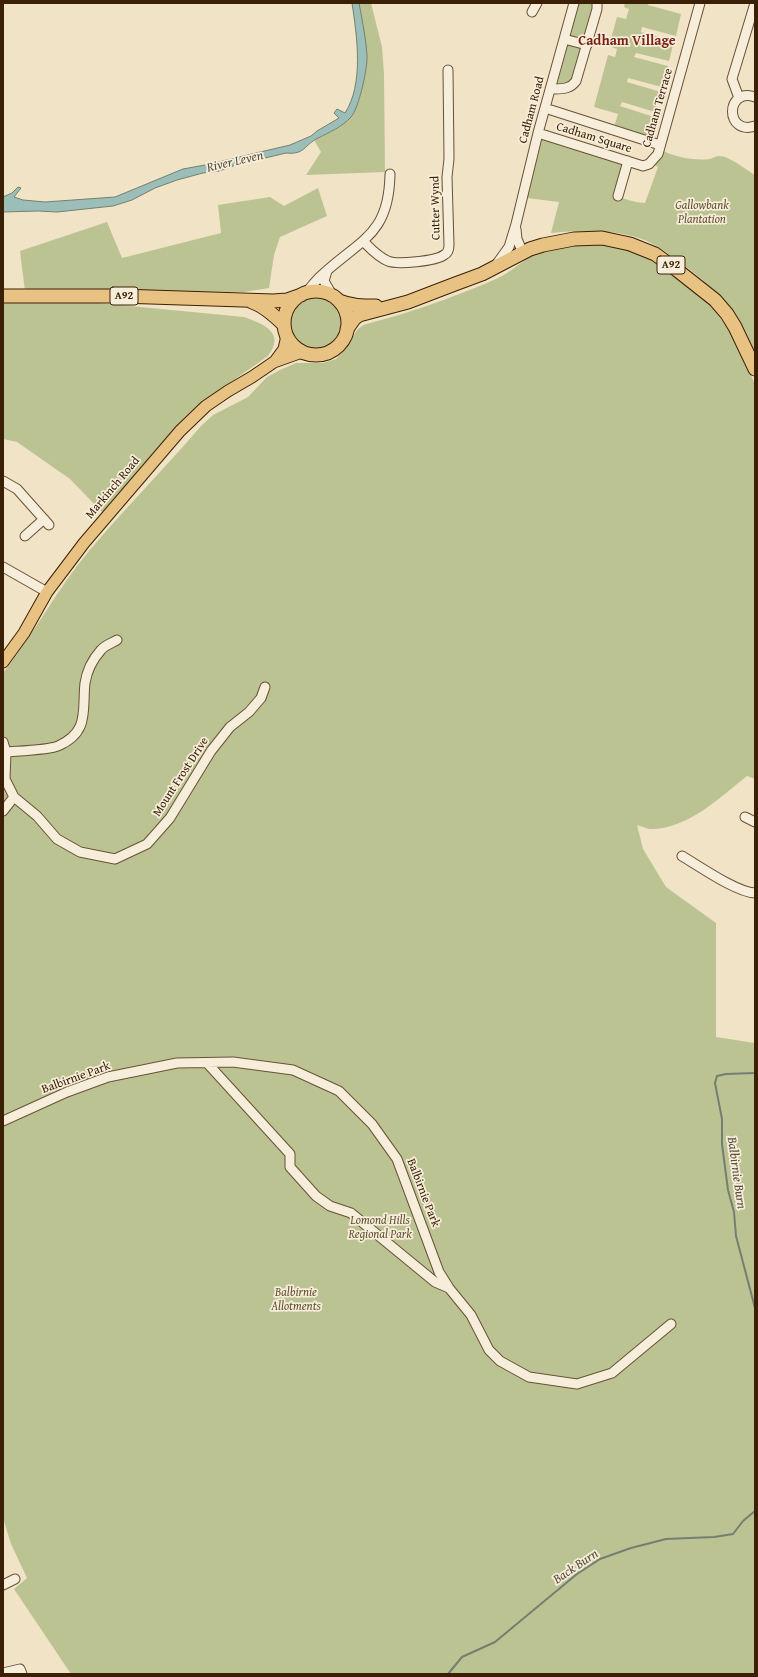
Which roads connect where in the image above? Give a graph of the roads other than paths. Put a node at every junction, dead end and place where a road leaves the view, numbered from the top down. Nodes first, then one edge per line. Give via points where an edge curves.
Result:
1 (537, 3) edge
2 (574, 3) edge
3 (597, 3) edge
4 (700, 3) edge
5 (755, 3) edge
6 (532, 12) dead end
7 (564, 39) junction
8 (587, 45) junction
9 (448, 70) dead end
10 (556, 89) dead end
11 (755, 96) edge
12 (739, 98) junction
13 (551, 110) dead end
14 (755, 126) edge
15 (538, 133) junction
16 (660, 145) junction
17 (628, 161) junction
18 (643, 166) joint
19 (390, 174) dead end
20 (618, 196) dead end
21 (516, 224) junction
22 (364, 242) junction
23 (523, 253) junction
24 (494, 267) junction
25 (328, 270) junction
26 (303, 294) junction
27 (3, 296) edge
28 (335, 298) junction
29 (246, 299) junction
30 (391, 306) junction
31 (347, 329) junction
32 (285, 331) junction
33 (302, 352) junction
34 (274, 362) junction
35 (755, 369) edge
36 (3, 481) edge
37 (25, 536) dead end
38 (3, 567) edge
39 (47, 592) junction
40 (117, 640) dead end
41 (3, 662) edge
42 (265, 688) dead end
43 (3, 742) edge
44 (6, 752) junction
45 (14, 797) junction
46 (3, 811) edge
47 (745, 817) dead end
48 (755, 822) edge
49 (682, 856) dead end
50 (755, 894) edge
51 (208, 1064) junction
52 (3, 1121) edge
53 (449, 1288) junction
54 (671, 1324) dead end
55 (16, 1579) dead end
56 (3, 1585) edge
57 (3, 1673) edge
58 (22, 1674) edge

1 - 6 street
2 - 7 street, Cadham Road
3 - 8 street
4 - 16 street, Cadham Terrace
5 - 12 street via 732,79
7 - 8 street
7 - 15 street, Cadham Road
8 - 10 street via 575,83 566,88
9 - 22 street, Cutter Wynd via 448,252 441,257 395,263 381,258
11 - 12 street
12 - 14 street via 732,107 734,119 742,127
13 - 16 street
15 - 17 street, Cadham Square
15 - 21 street, Cadham Road
16 - 18 street, Cadham Terrace via 655,159
17 - 18 street, Cadham Square
17 - 20 street
19 - 22 street via 386,208
21 - 23 street, Cadham Road via 516,235
21 - 24 street, Cadham Road via 509,247
22 - 25 street
23 - 24 highway, A92
23 - 35 highway, A92 via 559,241 589,238 618,240 648,251 678,270 715,300 731,320
24 - 30 highway, A92 via 408,302
25 - 26 street
25 - 28 street via 324,281
26 - 28 highway, A92 via 317,291
26 - 29 highway, A92 via 287,300
26 - 32 highway via 288,307 284,316
27 - 29 highway, A92
28 - 30 highway, A92 via 356,306
28 - 31 highway via 346,314
29 - 32 highway, A92 via 276,317
30 - 31 highway, A92 via 359,315
31 - 33 highway, A92 via 341,342 330,351 321,354
32 - 33 highway, A92 via 290,343
32 - 34 main road, Markinch Road via 284,349
33 - 34 main road, Markinch Road
34 - 39 main road, Markinch Road via 206,406 180,431 84,543
36 - 37 street via 17,489 47,522
38 - 39 street
39 - 41 main road, Markinch Road via 24,633
40 - 44 street via 102,648 90,665 85,682 85,710 81,727 70,739 57,746
42 - 45 street, Mount Frost Drive via 261,698 249,712 230,727 211,751 170,818 147,844 115,859 80,852 57,839 37,816
43 - 44 street, Mount Frost Drive
44 - 45 street, Mount Frost Drive via 5,779
45 - 46 street
47 - 48 street
49 - 50 street
51 - 52 street, Balbirnie Park via 178,1064 108,1078 67,1092
51 - 53 street, Balbirnie Park via 290,1154 290,1167 316,1196 330,1206 350,1214 435,1282
51 - 53 street, Balbirnie Park via 233,1062 293,1070 339,1091 372,1124 397,1159 439,1272
53 - 54 street, Balbirnie Park via 471,1315 489,1350 500,1361 529,1377 546,1380 577,1384 612,1373
55 - 56 street
57 - 58 street via 20,1670

